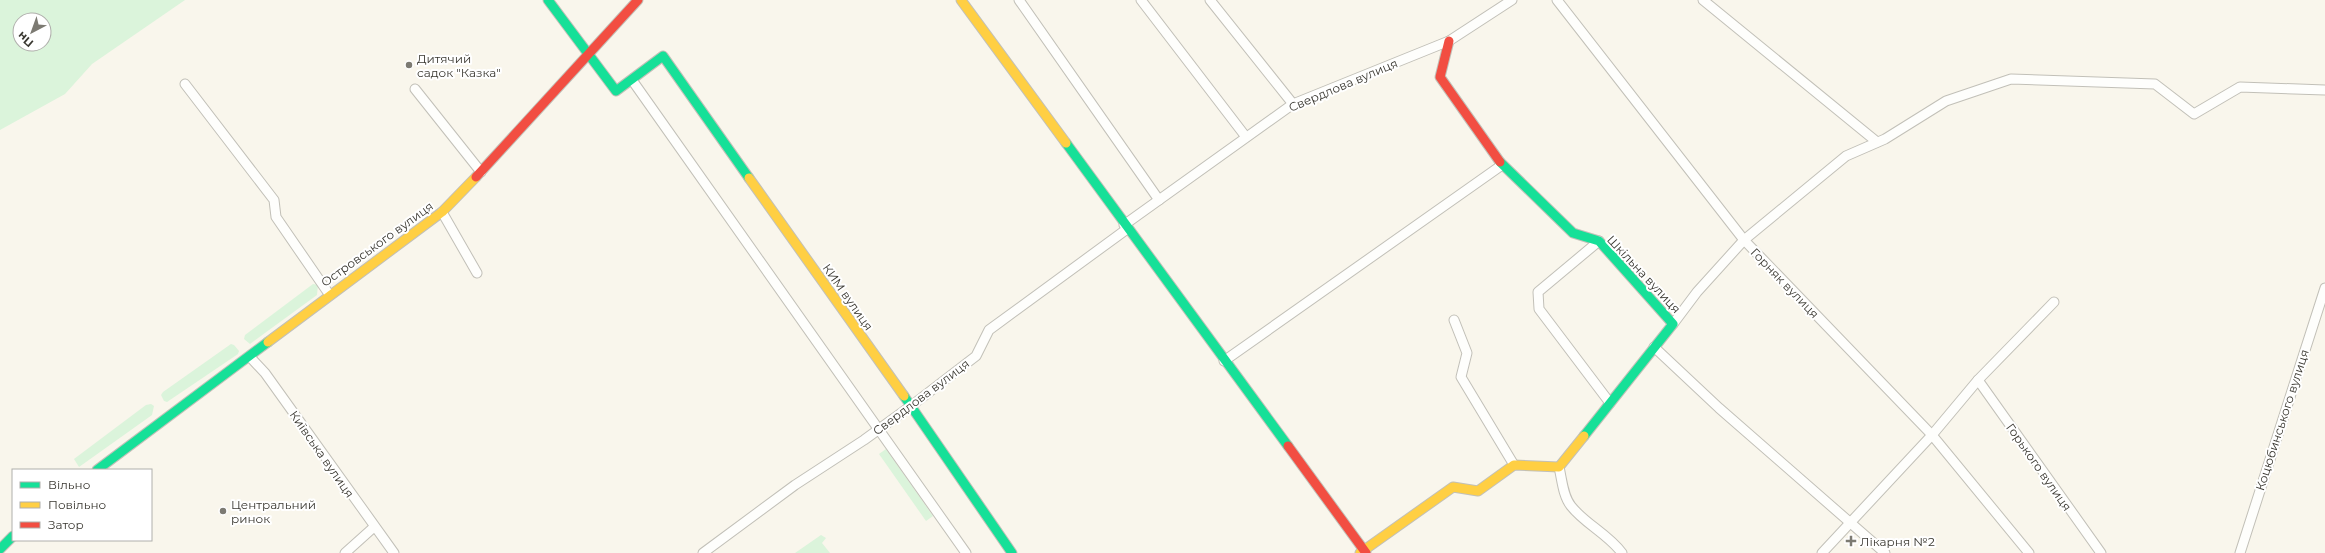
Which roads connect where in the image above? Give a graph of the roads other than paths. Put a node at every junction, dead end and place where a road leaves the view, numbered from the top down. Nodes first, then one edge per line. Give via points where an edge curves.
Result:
1 (548, 0) edge
2 (638, 0) edge
3 (961, 0) edge
4 (1019, 0) edge
5 (1142, 0) edge
6 (1210, 0) edge
7 (1512, 0) edge
8 (1557, 0) edge
9 (1703, 0) edge
10 (1449, 41) junction
11 (587, 54) junction
12 (632, 80) junction
13 (185, 84) dead end
14 (414, 89) dead end
15 (2325, 90) edge
16 (1293, 104) junction
17 (1246, 137) junction
18 (1877, 142) junction
19 (1502, 165) junction
20 (481, 172) junction
21 (1159, 200) junction
22 (442, 212) junction
23 (1126, 227) junction
24 (1744, 240) junction
25 (1599, 241) junction
26 (477, 273) dead end
27 (2325, 288) edge
28 (329, 294) junction
29 (2054, 302) dead end
30 (1454, 320) dead end
31 (1673, 324) junction
32 (1654, 347) junction
33 (250, 357) junction
34 (1224, 361) junction
35 (1978, 380) junction
36 (1610, 402) junction
37 (911, 406) junction
38 (880, 429) junction
39 (1932, 435) junction
40 (1514, 465) junction
41 (1560, 467) junction
42 (98, 469) edge
43 (1850, 523) junction
44 (374, 527) junction
45 (12, 537) edge
46 (0, 549) edge
47 (1363, 552) edge
48 (345, 553) edge
49 (394, 553) edge
50 (703, 553) edge
51 (966, 553) edge
52 (1012, 553) edge
53 (1622, 553) edge
54 (1822, 553) edge
55 (1885, 553) edge
56 (2029, 553) edge
57 (2101, 553) edge
58 (2240, 553) edge

1 - 11 street
2 - 11 street, Островського вулиця
3 - 23 street
4 - 21 street
5 - 17 street
6 - 16 street
7 - 10 street, Свердлова вулиця
8 - 24 street, Горняк вулиця
9 - 18 street
10 - 16 street, Свердлова вулиця
10 - 19 street, Шкільна вулиця via 1440,77
11 - 12 street via 616,92
11 - 20 street, Островського вулиця
12 - 37 street, КИМ вулиця via 663,56
12 - 38 street
13 - 28 street via 274,200 276,217
14 - 20 street
15 - 18 street via 2240,87 2194,114 2155,84 2011,79 1946,101
16 - 17 street, Свердлова вулиця
17 - 21 street, Свердлова вулиця
18 - 24 street via 1846,156
19 - 25 street, Шкільна вулиця via 1574,233
19 - 34 street
20 - 22 street, Островського вулиця
21 - 23 street, Свердлова вулиця
22 - 26 street
22 - 28 street, Островського вулиця
23 - 34 street
23 - 37 street, Свердлова вулиця via 989,330 976,356
24 - 31 street via 1697,292
24 - 39 street, Горняк вулиця
25 - 31 street, Шкільна вулиця
25 - 36 street via 1538,292 1539,309
27 - 58 street, Коцюбинського вулиця
28 - 33 street, Островського вулиця
29 - 35 street
30 - 40 street via 1467,353 1461,377
31 - 32 street, Шкільна вулиця
32 - 36 street, Шкільна вулиця
32 - 43 street
33 - 42 street, Островського вулиця
33 - 44 street, Київська вулиця via 265,373
34 - 47 street
35 - 39 street
35 - 57 street, Горького вулиця
36 - 41 street, Шкільна вулиця
37 - 38 street, Свердлова вулиця
37 - 52 street, КИМ вулиця
38 - 50 street, Свердлова вулиця via 795,486
38 - 51 street
39 - 43 street
39 - 56 street, Горняк вулиця
40 - 41 street
40 - 47 street via 1478,491 1453,487
41 - 53 street via 1563,489 1571,506 1612,540
43 - 54 street
43 - 55 street
44 - 48 street
44 - 49 street, Київська вулиця
45 - 46 street

